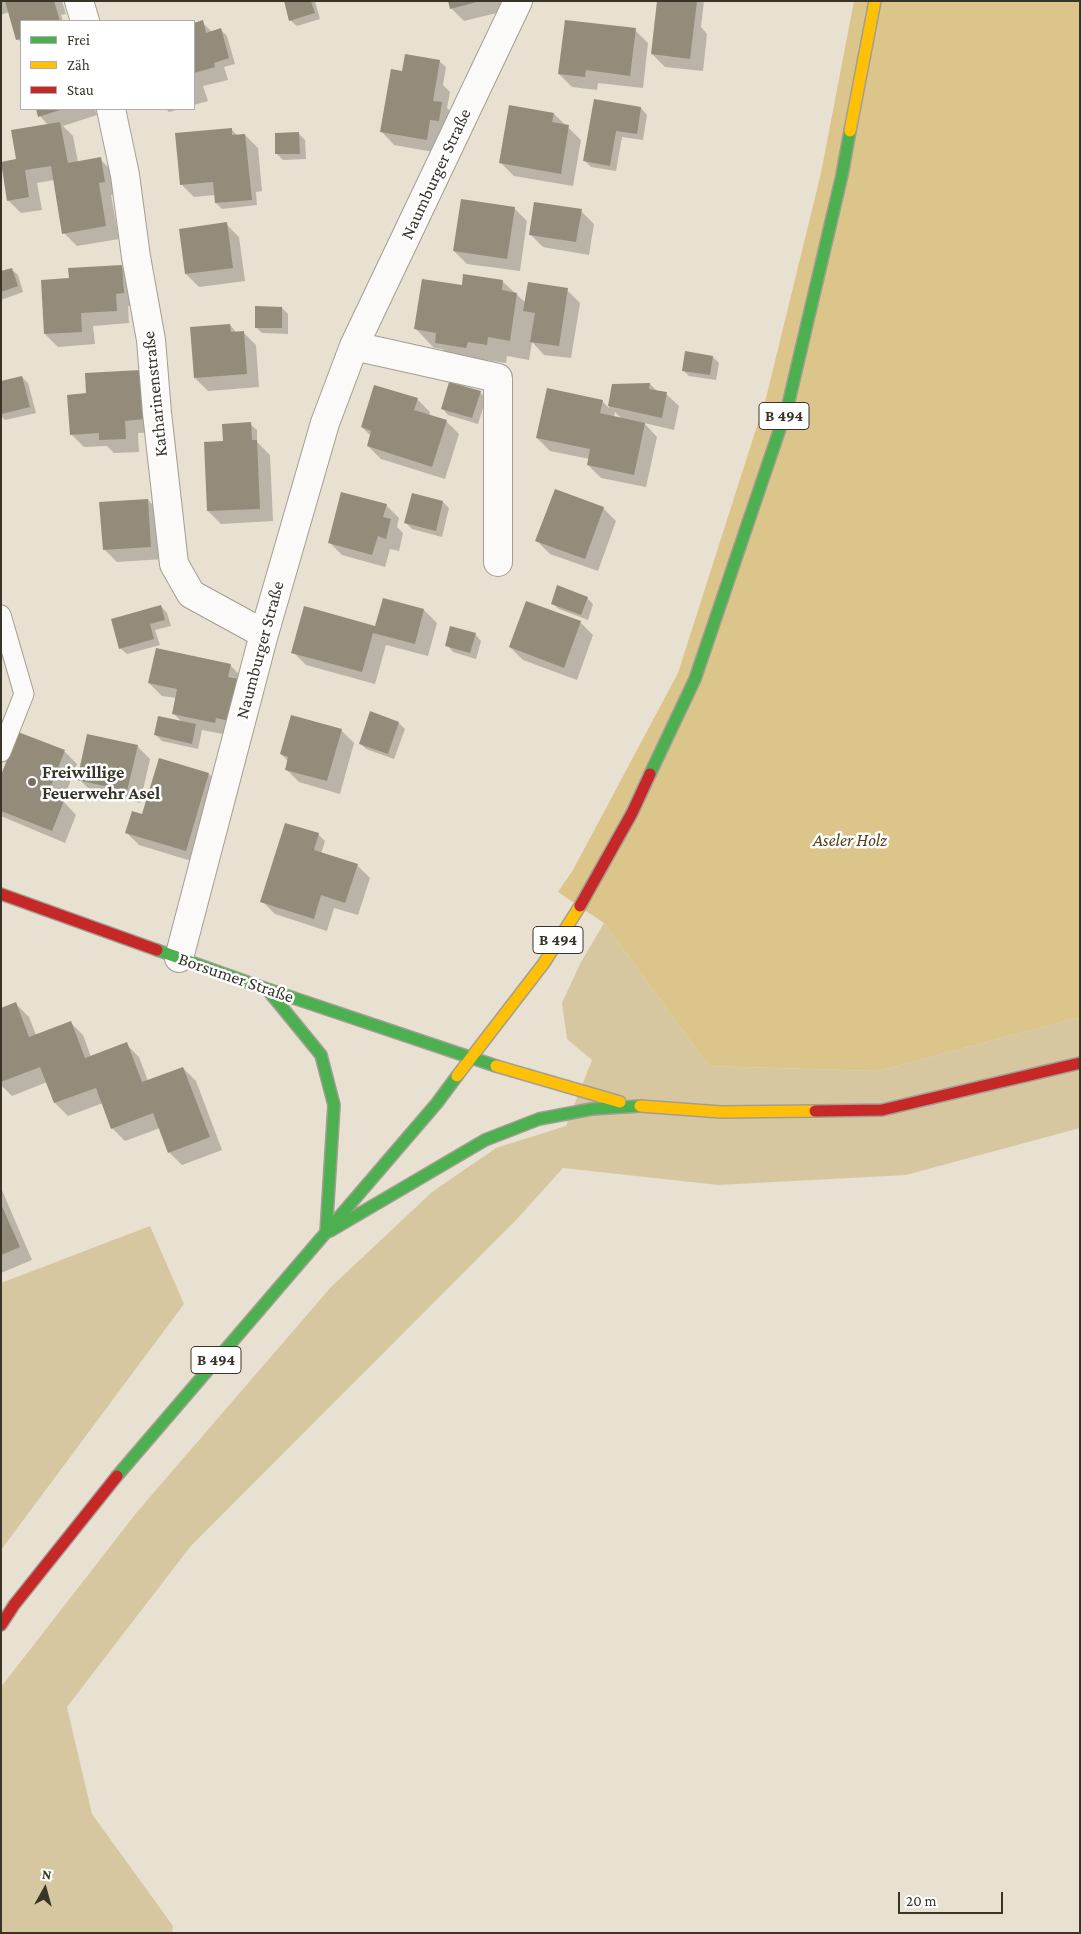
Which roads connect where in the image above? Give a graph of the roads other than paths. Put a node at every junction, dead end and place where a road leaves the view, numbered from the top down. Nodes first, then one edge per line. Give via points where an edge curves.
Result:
1 (79, 1) edge
2 (518, 1) edge
3 (875, 1) edge
4 (85, 20) edge
5 (111, 110) edge
6 (354, 346) junction
7 (498, 562) dead end
8 (1, 615) edge
9 (264, 634) junction
10 (1, 752) edge
11 (1, 894) edge
12 (179, 958) junction
13 (267, 989) junction
14 (471, 1059) junction
15 (1080, 1063) edge
16 (631, 1105) junction
17 (326, 1233) junction
18 (1, 1625) edge

1 - 4 street
2 - 6 street, Naumburger Straße
3 - 14 main road, B 494 via 842,176 788,405 695,680 632,813 577,912 544,963
5 - 9 street, Katharinenstraße via 125,174 151,340 174,564 191,594
6 - 7 street via 498,378
6 - 9 street, Naumburger Straße via 325,423
8 - 10 lane via 24,694
9 - 12 street, Naumburger Straße
11 - 12 main road, Borsumer Straße
12 - 13 main road, Borsumer Straße
13 - 14 main road, Borsumer Straße
13 - 17 main road via 321,1056 334,1105
14 - 16 main road, Borsumer Straße
14 - 17 main road, B 494
15 - 16 main road via 882,1110 721,1112
16 - 17 main road via 539,1119 485,1140
17 - 18 main road, B 494 via 107,1488 14,1604

